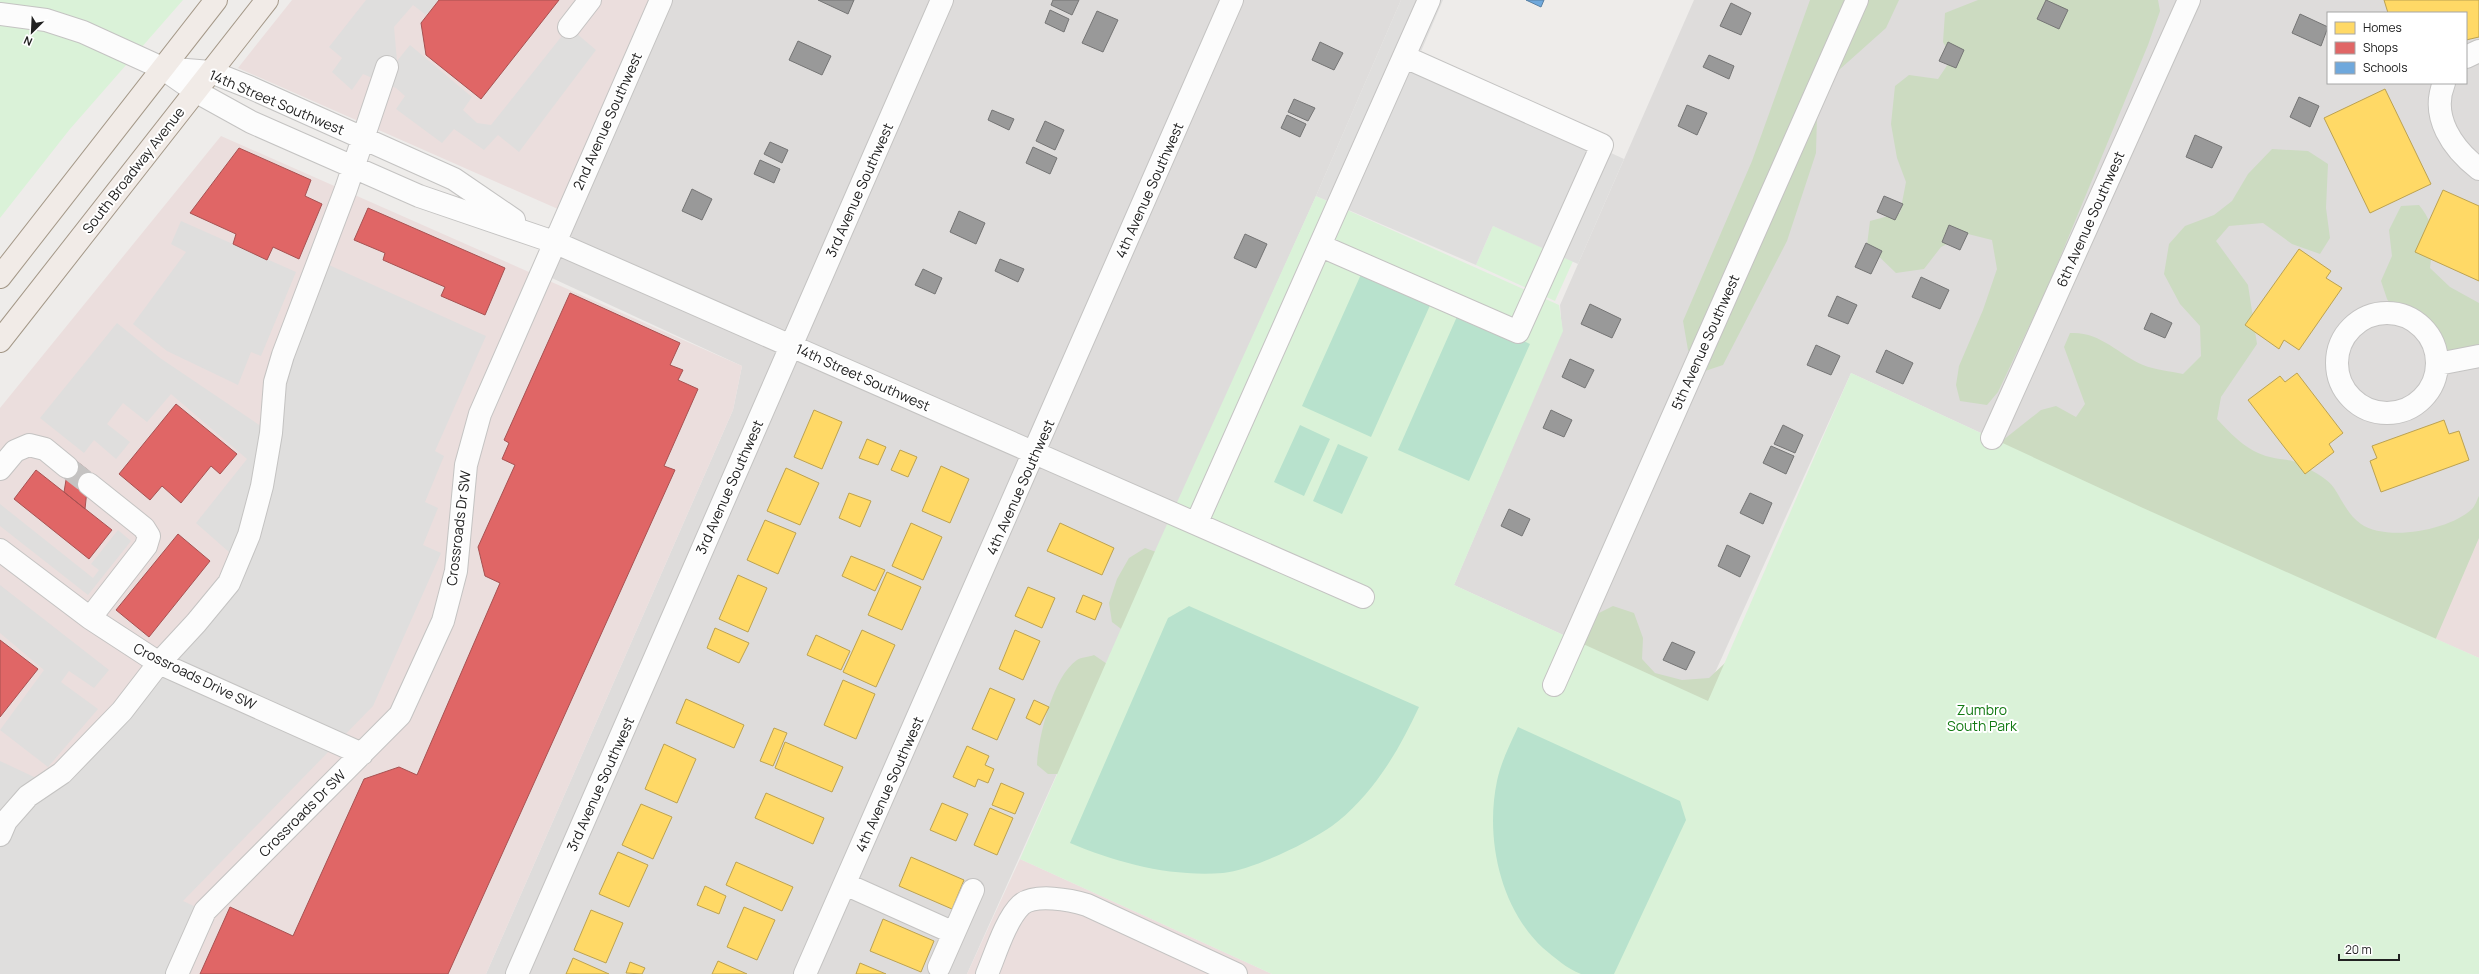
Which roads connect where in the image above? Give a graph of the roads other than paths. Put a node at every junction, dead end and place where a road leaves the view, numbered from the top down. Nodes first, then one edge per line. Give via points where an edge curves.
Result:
1 (216, 0) edge
2 (267, 0) edge
3 (590, 0) edge
4 (660, 0) edge
5 (942, 0) edge
6 (1232, 0) edge
7 (1429, 0) edge
8 (1857, 0) edge
9 (2188, 0) edge
10 (0, 14) edge
11 (569, 27) dead end
12 (2479, 51) edge
13 (1405, 57) junction
14 (2467, 57) edge
15 (387, 66) dead end
16 (162, 68) junction
17 (211, 72) junction
18 (2444, 84) edge
19 (195, 91) junction
20 (362, 139) junction
21 (353, 168) junction
22 (2479, 169) edge
23 (529, 232) junction
24 (554, 242) junction
25 (1320, 246) junction
26 (0, 277) edge
27 (0, 341) edge
28 (791, 345) junction
29 (2479, 356) edge
30 (2438, 364) junction
31 (1992, 438) dead end
32 (1035, 453) junction
33 (67, 467) tunnel mouth
34 (0, 470) edge
35 (89, 484) tunnel mouth
36 (1197, 522) junction
37 (0, 550) edge
38 (1363, 597) dead end
39 (90, 618) junction
40 (160, 662) junction
41 (1554, 685) dead end
42 (362, 754) junction
43 (0, 834) edge
44 (845, 884) junction
45 (972, 890) dead end
46 (954, 933) junction
47 (939, 967) dead end
48 (177, 974) edge
49 (517, 974) edge
50 (805, 974) edge
51 (987, 974) edge
52 (1236, 974) edge

1 - 16 main road
2 - 17 main road, South Broadway Avenue
3 - 11 street
4 - 24 street, 2nd Avenue Southwest
5 - 28 street, 3rd Avenue Southwest
6 - 32 street, 4th Avenue Southwest
7 - 13 street
8 - 41 street, 5th Avenue Southwest
9 - 31 street, 6th Avenue Southwest
10 - 16 street via 63,24
12 - 14 street
13 - 25 street
13 - 25 street via 1602,145 1518,332
15 - 20 street
16 - 17 street, 14th Street Southwest
16 - 19 street, 14th Street Southwest
16 - 26 main road
17 - 19 main road, South Broadway Avenue
17 - 20 street, 14th Street Southwest via 259,91
18 - 22 street via 2439,100 2444,127 2454,146
19 - 21 street, 14th Street Southwest via 238,116
19 - 27 main road, South Broadway Avenue
20 - 21 street
20 - 23 street, 14th Street Southwest via 458,182
21 - 23 street, 14th Street Southwest via 431,200
21 - 40 street via 301,304 275,382 271,433 262,486 249,534 229,583
23 - 24 street, 14th Street Southwest
24 - 28 street, 14th Street Southwest
24 - 42 street, Crossroads Dr SW via 480,414 466,465 456,571 444,621 400,715
25 - 36 street
28 - 32 street, 14th Street Southwest
28 - 49 street, 3rd Avenue Southwest
29 - 30 street
30 - 30 street via 2431,338 2426,331 2407,318 2385,313 2365,318 2348,332 2338,350 2336,362 2340,381 2348,396 2366,409 2388,413 2400,412 2421,400 2432,387
32 - 36 street, 14th Street Southwest
32 - 44 street, 4th Avenue Southwest
33 - 34 street via 45,449 29,445 15,451
35 - 39 street via 144,528 149,536 146,546
36 - 38 street, 14th Street Southwest
37 - 39 street, Crossroads Drive SW
39 - 40 street, Crossroads Drive SW
40 - 42 street, Crossroads Drive SW
40 - 43 street via 122,711 62,773 28,796 6,821
42 - 48 street, Crossroads Dr SW via 205,911
44 - 46 street
44 - 50 street, 4th Avenue Southwest
45 - 46 street
46 - 47 street
51 - 52 street via 1013,916 1022,904 1032,900 1066,899 1087,905

